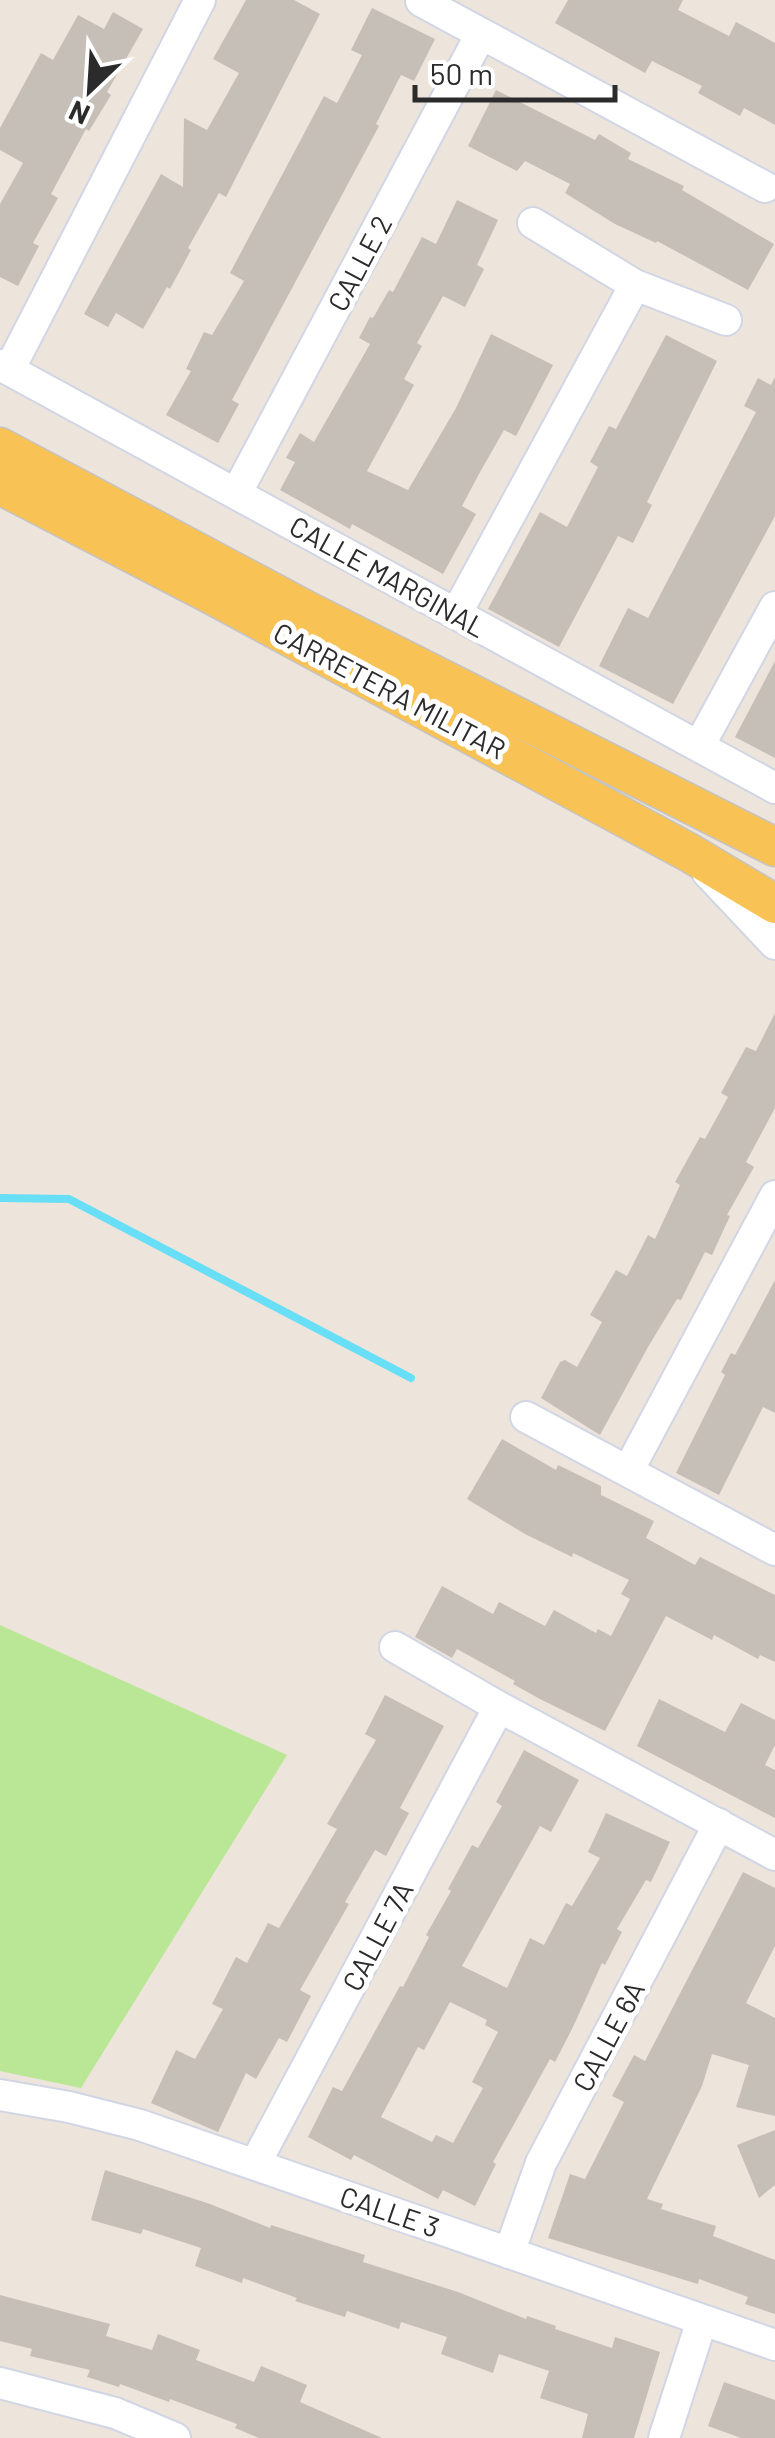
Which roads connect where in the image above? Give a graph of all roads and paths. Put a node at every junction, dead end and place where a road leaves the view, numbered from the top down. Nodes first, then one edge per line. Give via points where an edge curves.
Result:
1 (200, 0) edge
2 (421, 2) edge
3 (481, 34) junction
4 (765, 187) dead end
5 (533, 223) dead end
6 (635, 285) junction
7 (726, 320) dead end
8 (4, 367) edge
9 (0, 447) edge
10 (0, 486) edge
11 (237, 492) junction
12 (775, 606) edge
13 (456, 614) junction
14 (698, 746) junction
15 (775, 788) edge
16 (775, 847) edge
17 (688, 852) junction
18 (775, 904) edge
19 (775, 944) edge
20 (775, 1196) edge
21 (526, 1417) dead end
22 (628, 1471) junction
23 (775, 1550) edge
24 (396, 1647) dead end
25 (499, 1707) junction
26 (718, 1824) junction
27 (775, 1856) edge
28 (0, 2095) edge
29 (255, 2164) junction
30 (509, 2252) junction
31 (702, 2320) junction
32 (775, 2346) edge
33 (0, 2383) edge
34 (106, 2426) edge
35 (175, 2438) edge
36 (664, 2438) edge

1 - 8 street
2 - 3 street
3 - 4 street
3 - 11 street, CALLE 2
5 - 6 street
6 - 7 street
6 - 13 street
8 - 11 street, CALLE MARGINAL
9 - 16 main road, CARRETERA MILITAR
10 - 17 main road, CARRETERA MILITAR
11 - 13 street, CALLE MARGINAL
12 - 14 street
13 - 14 street, CALLE MARGINAL
14 - 15 street, CALLE MARGINAL
17 - 18 main road, CARRETERA MILITAR
17 - 19 street
20 - 22 street
21 - 22 street
22 - 23 street
24 - 25 street
25 - 26 street
25 - 29 street, CALLE 7A
26 - 27 street
26 - 30 street, CALLE 6A via 541,2163
28 - 29 street, CALLE 3 via 140,2125
29 - 30 street, CALLE 3
30 - 31 street, CALLE 3
31 - 32 street, CALLE 3
31 - 36 street
33 - 34 street
34 - 35 street

